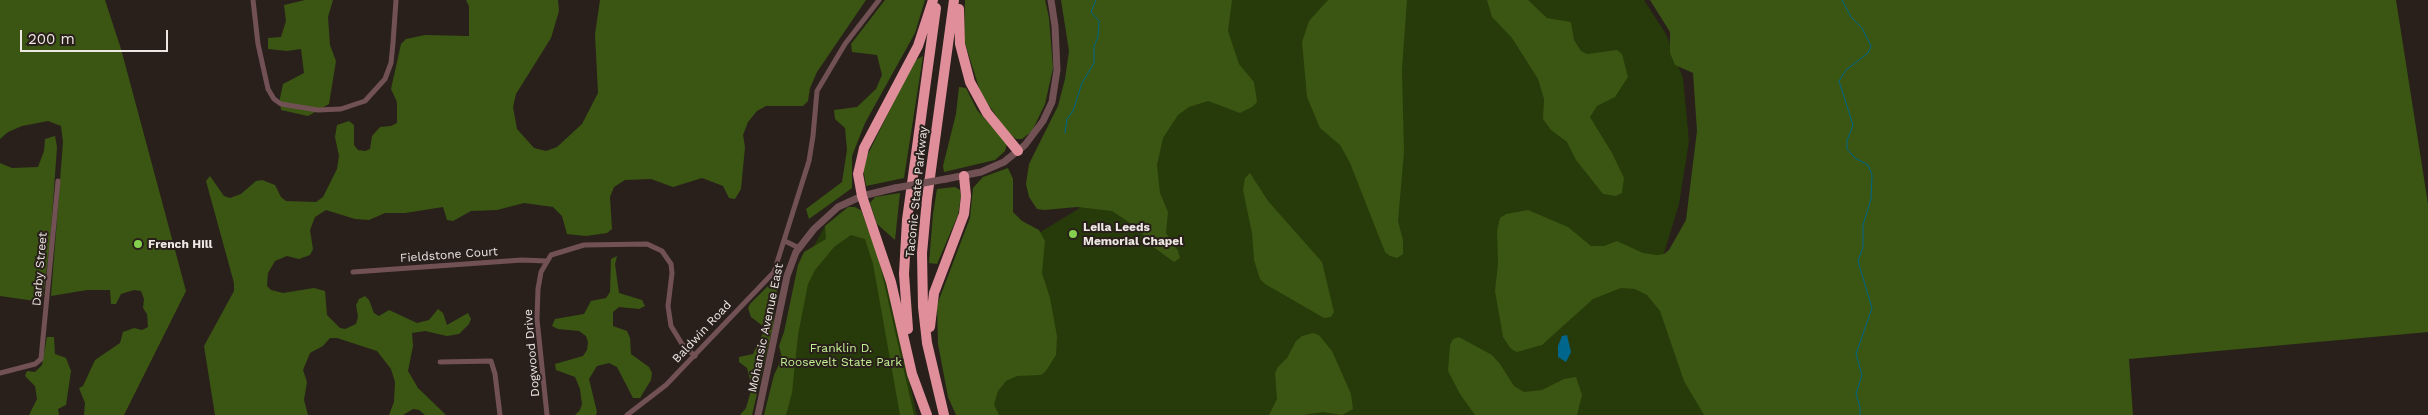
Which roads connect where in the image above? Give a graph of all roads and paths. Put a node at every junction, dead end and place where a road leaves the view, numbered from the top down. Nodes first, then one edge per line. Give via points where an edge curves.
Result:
1 (252, 0) edge
2 (396, 0) edge
3 (879, 0) edge
4 (932, 0) edge
5 (938, 0) edge
6 (954, 0) edge
7 (959, 0) edge
8 (1051, 0) edge
9 (1018, 151) junction
10 (964, 176) junction
11 (58, 180) dead end
12 (862, 196) junction
13 (785, 241) junction
14 (799, 248) junction
15 (546, 261) junction
16 (778, 265) junction
17 (789, 268) junction
18 (353, 272) dead end
19 (695, 356) junction
20 (440, 362) dead end
21 (0, 374) edge
22 (934, 378) junction
23 (500, 415) edge
24 (547, 415) edge
25 (627, 415) edge
26 (758, 415) edge
27 (927, 415) edge
28 (944, 415) edge

1 - 2 street via 269,91 281,104 341,110 366,101 385,79 394,43
3 - 13 street via 845,44 817,91 809,160
4 - 12 highway via 915,54 862,152 858,170
5 - 27 highway, Taconic State Parkway via 909,202 904,265 910,346
6 - 22 highway, Taconic State Parkway via 922,253 924,325
7 - 9 highway via 960,44 970,82 987,113
8 - 9 street via 1057,51 1055,86 1043,121
9 - 10 street via 993,168
10 - 12 street, bridge
10 - 22 highway via 963,218 932,301 930,324
11 - 21 street, Darby Street via 41,359 35,364
12 - 14 street via 828,215
12 - 27 highway via 886,264 909,365
13 - 14 street
13 - 16 street
14 - 17 street, Mohansic Avenue East
15 - 18 street, Fieldstone Court
15 - 19 street via 551,255 584,245 656,246 667,256 670,264 668,306 671,326 682,344
15 - 24 street, Dogwood Drive via 538,290 537,319
16 - 17 street
16 - 19 street, Baldwin Road
17 - 26 street, Mohansic Avenue East
19 - 25 street, Baldwin Road via 657,393
20 - 23 street via 491,361
22 - 28 highway, Taconic State Parkway

